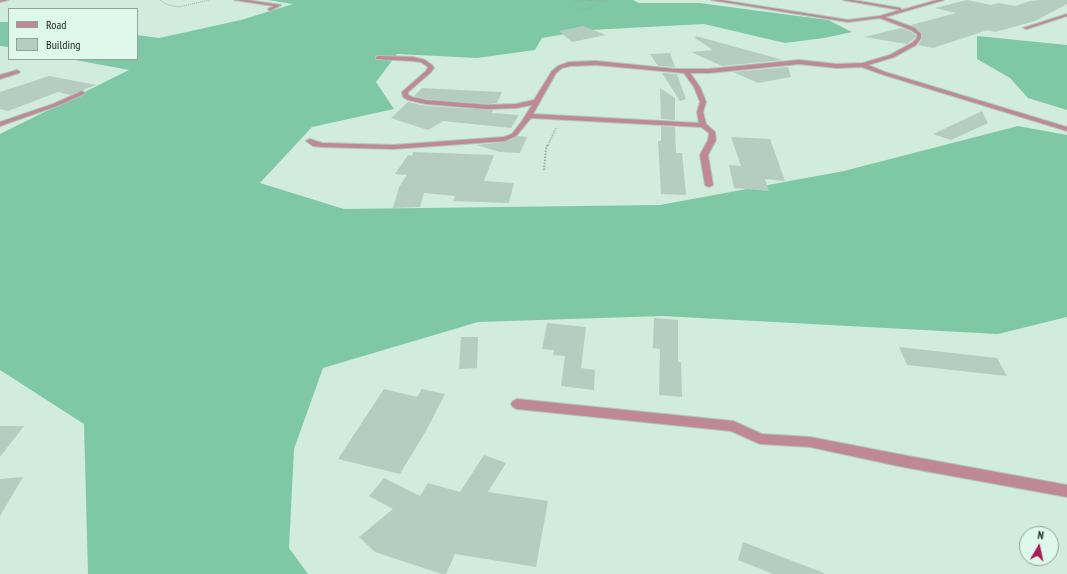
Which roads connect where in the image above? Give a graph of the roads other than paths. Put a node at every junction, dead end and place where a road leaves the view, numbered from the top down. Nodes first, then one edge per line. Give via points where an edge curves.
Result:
1 (6, 0) edge
2 (236, 0) edge
3 (713, 0) edge
4 (845, 0) edge
5 (942, 0) edge
6 (0, 1) edge
7 (270, 10) dead end
8 (904, 10) junction
9 (1067, 15) edge
10 (880, 17) junction
11 (1025, 28) dead end
12 (378, 58) dead end
13 (863, 65) junction
14 (686, 71) junction
15 (17, 72) dead end
16 (0, 77) edge
17 (82, 93) dead end
18 (536, 102) junction
19 (529, 116) junction
20 (0, 124) edge
21 (703, 125) junction
22 (1067, 129) edge
23 (310, 140) dead end
24 (708, 185) dead end
25 (517, 404) dead end
26 (1067, 490) edge

1 - 6 street
2 - 7 street via 279,5
3 - 10 street via 842,21
4 - 8 street
5 - 8 street
8 - 10 street
9 - 11 street
10 - 13 street via 914,30 919,34 919,38 914,44 892,56
12 - 18 street via 413,59 424,61 430,66 428,72 406,92 410,99 488,107
13 - 14 street via 837,66 799,62
13 - 22 street
14 - 18 street via 596,63 569,64 554,72
14 - 21 street via 703,102 700,112
15 - 16 street
17 - 20 street
18 - 19 street
19 - 21 street
19 - 23 street via 514,135 493,141 393,147 322,145
21 - 24 street via 712,132 712,140 704,155
25 - 26 street via 733,426 760,439 810,442

